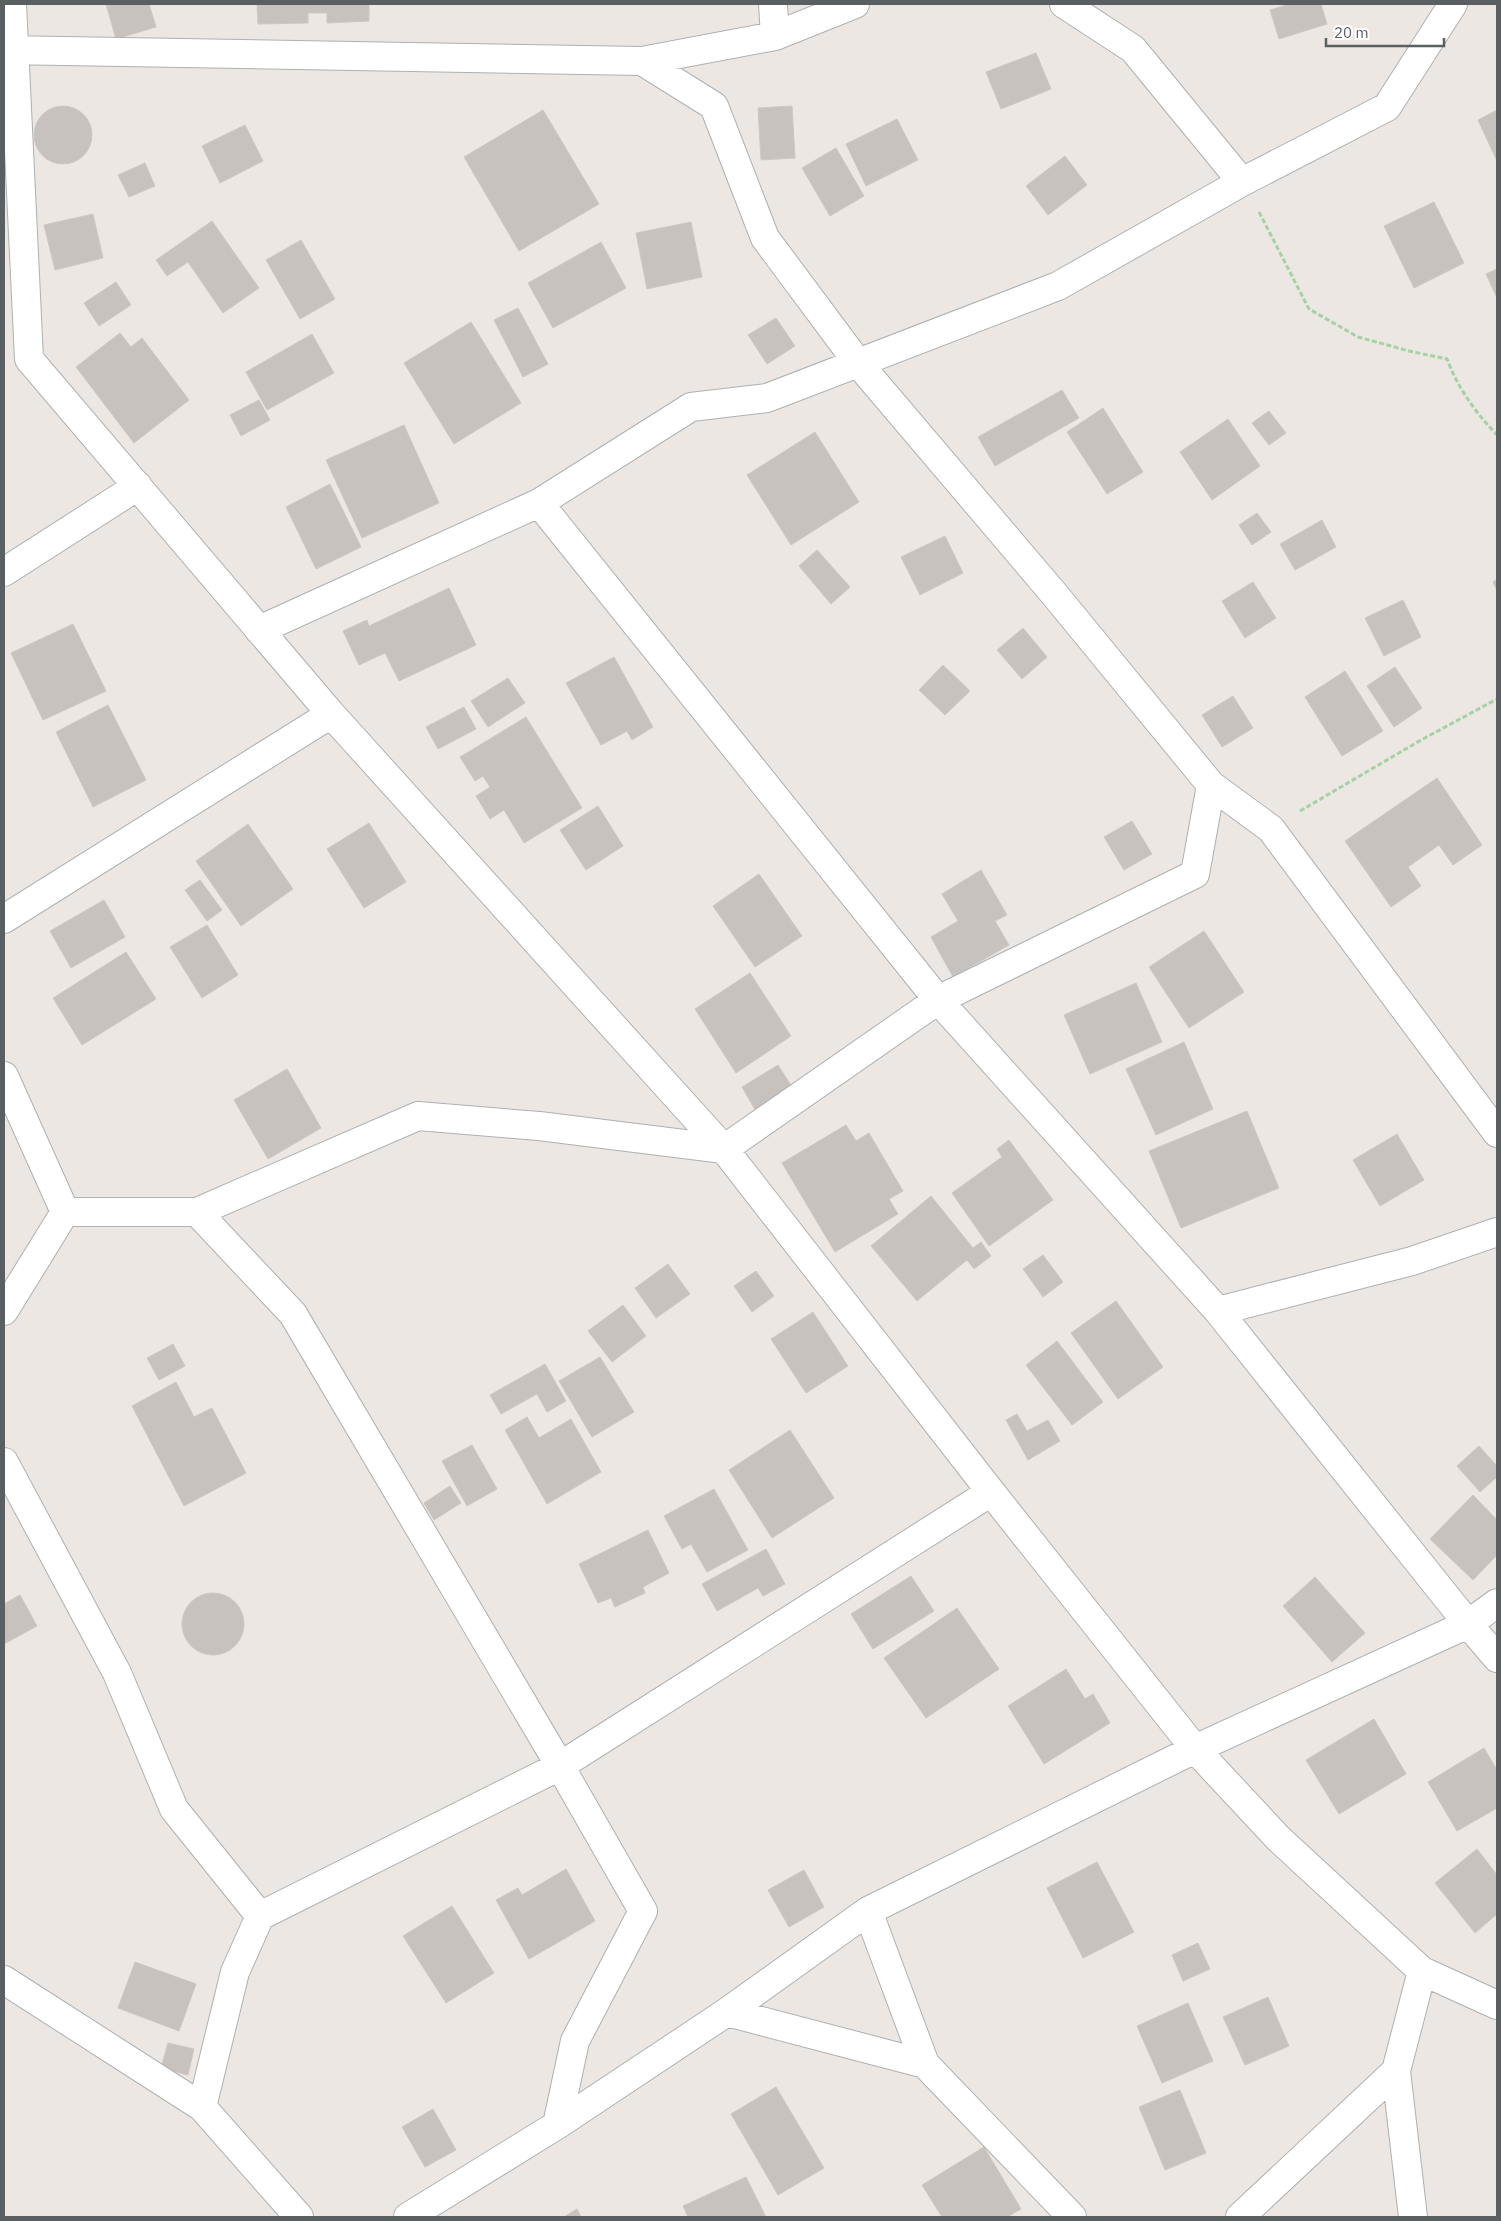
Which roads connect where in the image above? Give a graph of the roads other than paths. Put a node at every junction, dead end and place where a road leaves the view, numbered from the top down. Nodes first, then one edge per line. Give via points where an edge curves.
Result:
1 (12, 4) edge
2 (773, 4) edge
3 (855, 4) edge
4 (1064, 4) edge
5 (1453, 4) edge
6 (775, 36) junction
7 (9, 50) edge
8 (642, 61) junction
9 (1242, 182) junction
10 (858, 363) junction
11 (138, 486) junction
12 (539, 503) junction
13 (4, 572) edge
14 (260, 630) junction
15 (331, 714) junction
16 (1211, 785) junction
17 (4, 919) edge
18 (938, 1000) junction
19 (4, 1076) edge
20 (1497, 1133) edge
21 (724, 1149) junction
22 (65, 1212) junction
23 (197, 1212) junction
24 (1497, 1232) edge
25 (4, 1311) edge
26 (1218, 1311) junction
27 (4, 1462) edge
28 (991, 1492) junction
29 (1497, 1604) edge
30 (1468, 1624) junction
31 (1497, 1658) edge
32 (1195, 1749) junction
33 (560, 1766) junction
34 (868, 1911) junction
35 (260, 1916) junction
36 (1422, 1971) junction
37 (4, 1980) edge
38 (1497, 2005) edge
39 (727, 2012) junction
40 (925, 2064) junction
41 (1396, 2071) junction
42 (202, 2107) junction
43 (557, 2125) junction
44 (299, 2217) edge
45 (408, 2217) edge
46 (1072, 2217) edge
47 (1240, 2217) edge
48 (1413, 2217) edge

1 - 7 street
2 - 6 street
3 - 6 street
4 - 9 street via 1133,49
5 - 9 street via 1387,107
6 - 8 street
7 - 8 street
7 - 11 street via 29,359
8 - 10 street via 714,106 764,238
9 - 10 street via 1058,286
10 - 12 street via 767,398 691,407
10 - 16 street
11 - 13 street
11 - 14 street
12 - 14 street
12 - 18 street
14 - 15 street
15 - 17 street
15 - 21 street
16 - 18 street via 1195,874
16 - 20 street via 1271,828
18 - 21 street
18 - 26 street
19 - 22 street
21 - 23 street via 539,1126 418,1116
21 - 28 street
22 - 23 street
22 - 25 street
23 - 33 street via 293,1314
24 - 26 street via 1412,1262
26 - 30 street
27 - 35 street via 117,1673 174,1810
28 - 32 street
28 - 33 street
29 - 30 street
30 - 31 street
30 - 32 street
32 - 34 street
32 - 36 street via 1278,1838
33 - 35 street
33 - 43 street via 642,1911 576,2041
34 - 39 street
34 - 40 street
35 - 42 street via 236,1972
36 - 38 street
36 - 41 street
37 - 42 street
39 - 40 street
39 - 43 street
40 - 46 street
41 - 47 street
41 - 48 street
42 - 44 street
43 - 45 street

